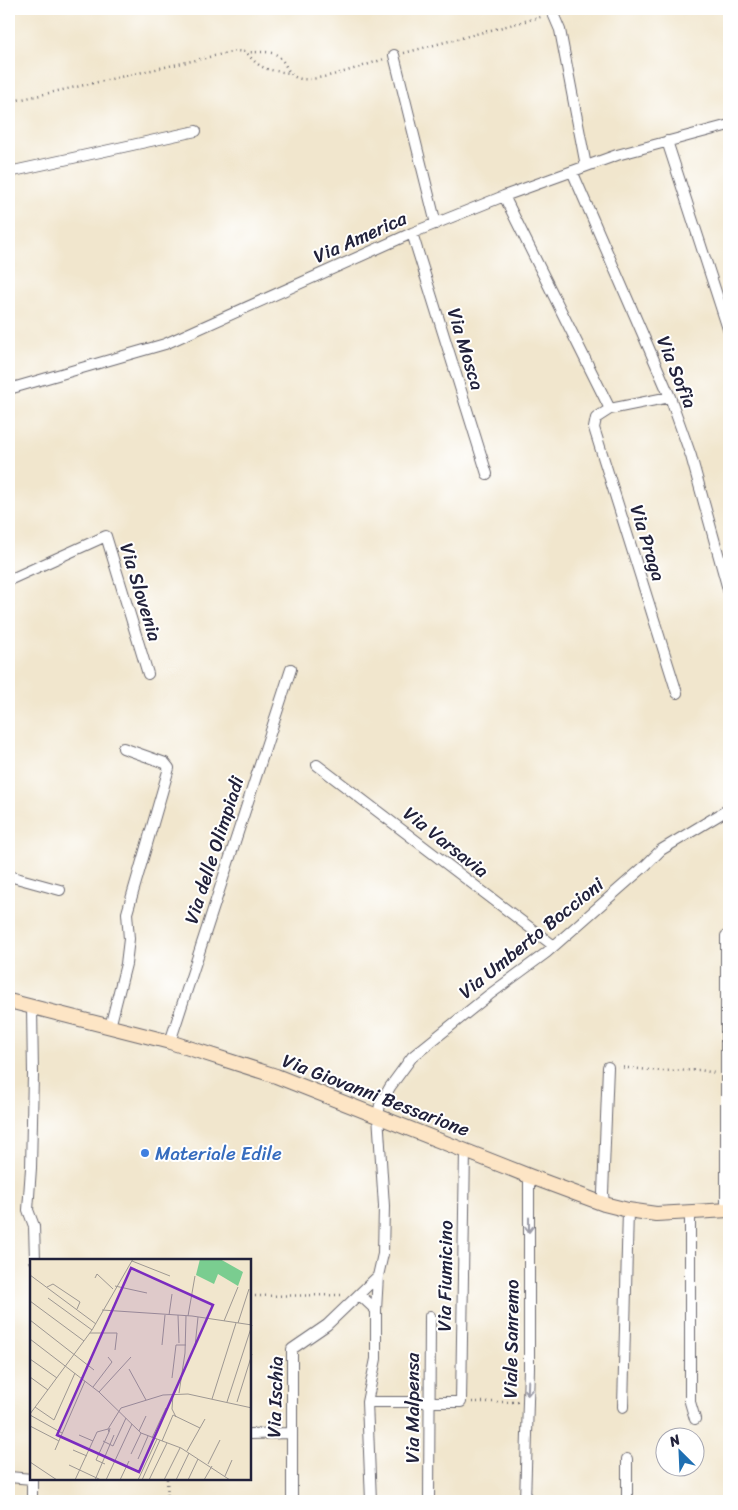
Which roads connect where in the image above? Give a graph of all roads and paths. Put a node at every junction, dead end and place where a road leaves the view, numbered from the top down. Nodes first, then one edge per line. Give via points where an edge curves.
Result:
1 (551, 9) edge
2 (394, 56) dead end
3 (290, 73) dead end
4 (9, 102) edge
5 (729, 125) edge
6 (196, 131) dead end
7 (668, 141) junction
8 (586, 166) junction
9 (572, 171) junction
10 (9, 172) edge
11 (504, 196) junction
12 (436, 224) junction
13 (412, 234) junction
14 (729, 332) edge
15 (9, 388) edge
16 (670, 397) junction
17 (610, 409) junction
18 (487, 474) dead end
19 (9, 580) edge
20 (729, 593) edge
21 (291, 669) dead end
22 (148, 674) dead end
23 (677, 693) dead end
24 (123, 748) dead end
25 (317, 765) dead end
26 (729, 809) edge
27 (9, 876) edge
28 (60, 890) dead end
29 (726, 936) dead end
30 (554, 946) junction
31 (9, 1001) edge
32 (32, 1007) junction
33 (110, 1027) junction
34 (170, 1042) junction
35 (608, 1067) joint
36 (726, 1075) junction
37 (378, 1115) junction
38 (465, 1150) junction
39 (529, 1176) junction
40 (604, 1204) junction
41 (628, 1210) junction
42 (728, 1211) edge
43 (690, 1212) junction
44 (35, 1259) edge
45 (378, 1276) junction
46 (360, 1295) junction
47 (251, 1296) edge
48 (376, 1310) junction
49 (430, 1316) dead end
50 (367, 1402) junction
51 (461, 1402) junction
52 (528, 1402) junction
53 (429, 1403) junction
54 (623, 1406) dead end
55 (695, 1418) dead end
56 (291, 1433) junction
57 (251, 1434) edge
58 (628, 1459) dead end
59 (9, 1477) edge
60 (30, 1479) edge
61 (32, 1480) edge
62 (167, 1480) edge
63 (32, 1501) edge
64 (168, 1501) edge
65 (292, 1501) edge
66 (371, 1501) edge
67 (429, 1501) edge
68 (525, 1501) edge
69 (626, 1501) edge

1 - 8 street via 560,30
2 - 12 street
3 - 4 path via 268,70 256,64 246,52 236,51
5 - 7 street, Via America
6 - 10 street
7 - 8 street, Via America
7 - 14 street
8 - 9 street, Via America
9 - 11 street, Via America
9 - 16 street, Via Sofia
11 - 12 street, Via America
11 - 17 street
12 - 13 street, Via America
13 - 15 street, Via America via 165,344
13 - 18 street, Via Mosca
16 - 17 street
16 - 20 street, Via Sofia via 691,456
17 - 23 street, Via Praga via 596,418 594,428
19 - 22 street, Via Slovenia via 106,536
21 - 34 street, Via delle Olimpiadi
24 - 33 street via 166,763 169,768 127,913 126,964
25 - 30 street, Via Varsavia
26 - 30 street, Via Umberto Boccioni via 661,850
27 - 28 street
29 - 36 street
30 - 37 street, Via Umberto Boccioni via 412,1057 390,1087
31 - 32 street, Via Giovanni Bessarione
32 - 33 street, Via Giovanni Bessarione
32 - 44 street via 33,1093 28,1210 34,1226
33 - 34 street, Via Giovanni Bessarione
34 - 37 street, Via Giovanni Bessarione via 276,1076
35 - 36 path via 700,1070
35 - 40 street
36 - 42 street
37 - 38 street, Via Giovanni Bessarione
37 - 45 street via 384,1254
38 - 39 street, Via Giovanni Bessarione
38 - 51 street, Via Fiumicino
39 - 40 street, Via Giovanni Bessarione
39 -> 52 street, Viale Sanremo
40 - 41 street, Via Giovanni Bessarione
41 - 43 street, Via Giovanni Bessarione via 656,1214
41 - 54 street
42 - 43 street, Via Giovanni Bessarione
43 - 55 street via 690,1402
45 - 46 street
45 - 48 street
46 - 47 path
46 - 48 street
46 - 56 street, Via Ischia via 327,1325 292,1350
48 - 50 street via 376,1359
49 - 53 street, Via Malpensa
50 - 53 street
50 - 66 street
51 - 52 path
51 - 53 street
52 - 68 street, Viale Sanremo
53 - 67 street, Via Malpensa
56 - 57 street
56 - 65 street, Via Ischia
58 - 69 street
59 - 60 street
61 - 63 street
62 - 64 path

